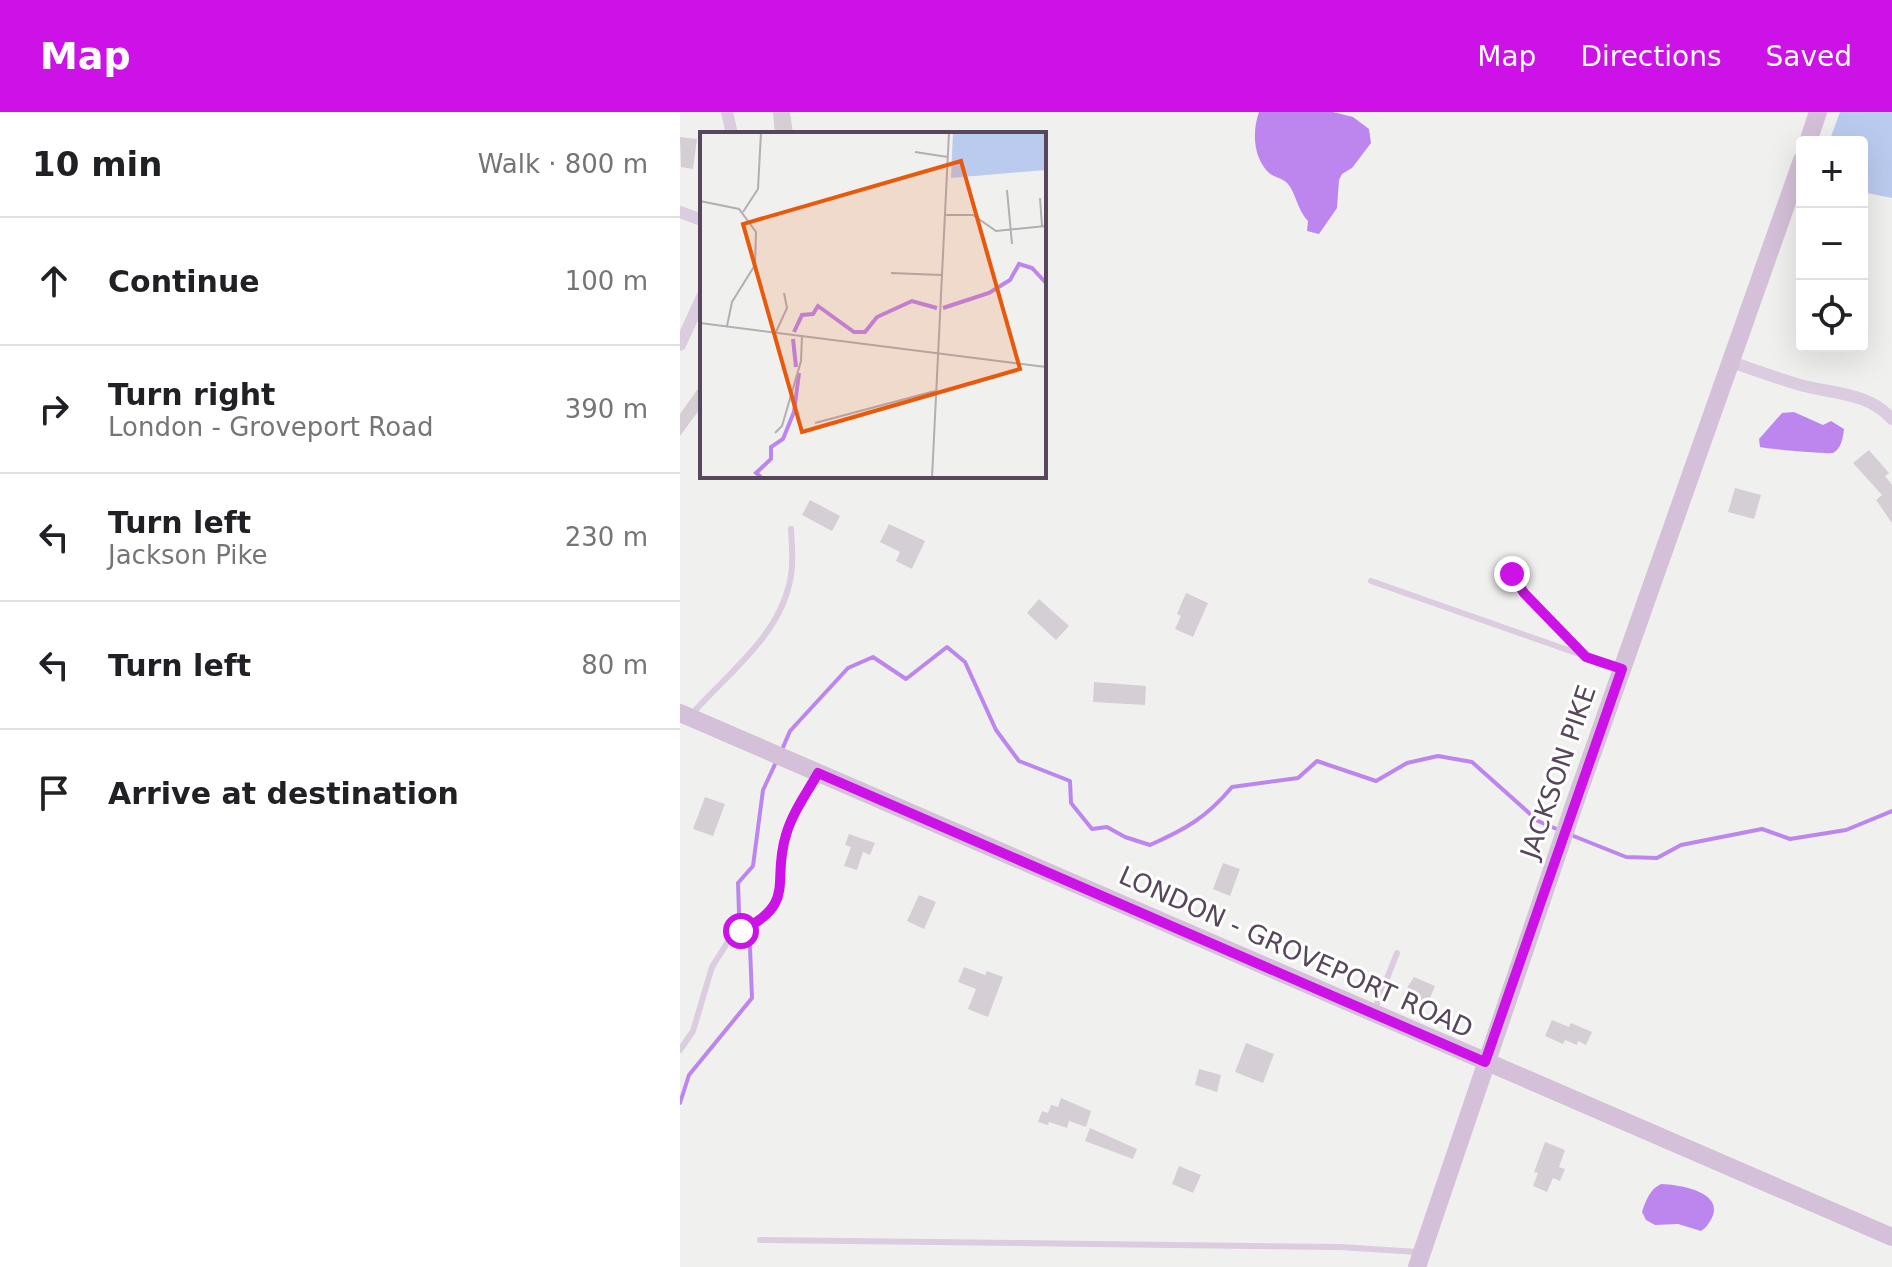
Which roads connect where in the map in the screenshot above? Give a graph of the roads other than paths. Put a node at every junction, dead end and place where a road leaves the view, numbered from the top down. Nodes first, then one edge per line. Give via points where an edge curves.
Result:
1 (727, 112) edge
2 (1818, 112) edge
3 (732, 132) edge
4 (1810, 136) edge
5 (1796, 177) edge
6 (680, 212) edge
7 (700, 219) edge
8 (700, 301) edge
9 (680, 345) edge
10 (1731, 362) junction
11 (1892, 419) edge
12 (791, 529) dead end
13 (1512, 574) dead end
14 (1371, 581) dead end
15 (1586, 657) junction
16 (1622, 669) junction
17 (684, 715) edge
18 (814, 771) junction
19 (1397, 953) dead end
20 (1373, 1013) junction
21 (680, 1050) edge
22 (1485, 1062) junction
23 (1892, 1237) edge
24 (760, 1240) dead end
25 (1419, 1259) edge

1 - 3 street
2 - 4 main road
5 - 10 main road, JACKSON PIKE
6 - 7 street
8 - 9 street
10 - 11 street via 1860,397
10 - 16 main road, JACKSON PIKE
12 - 17 lane via 793,565 781,609 739,664
13 - 15 lane
14 - 15 lane
15 - 16 lane
16 - 22 main road, JACKSON PIKE
17 - 18 main road, LONDON - GROVEPORT ROAD
18 - 20 main road, LONDON - GROVEPORT ROAD
18 - 21 lane via 785,837 776,904 732,936 712,967 693,1031
19 - 20 lane
20 - 22 main road, LONDON - GROVEPORT ROAD
22 - 23 main road, LONDON - GROVEPORT ROAD
22 - 25 main road, JACKSON PIKE
24 - 25 lane via 1340,1247

